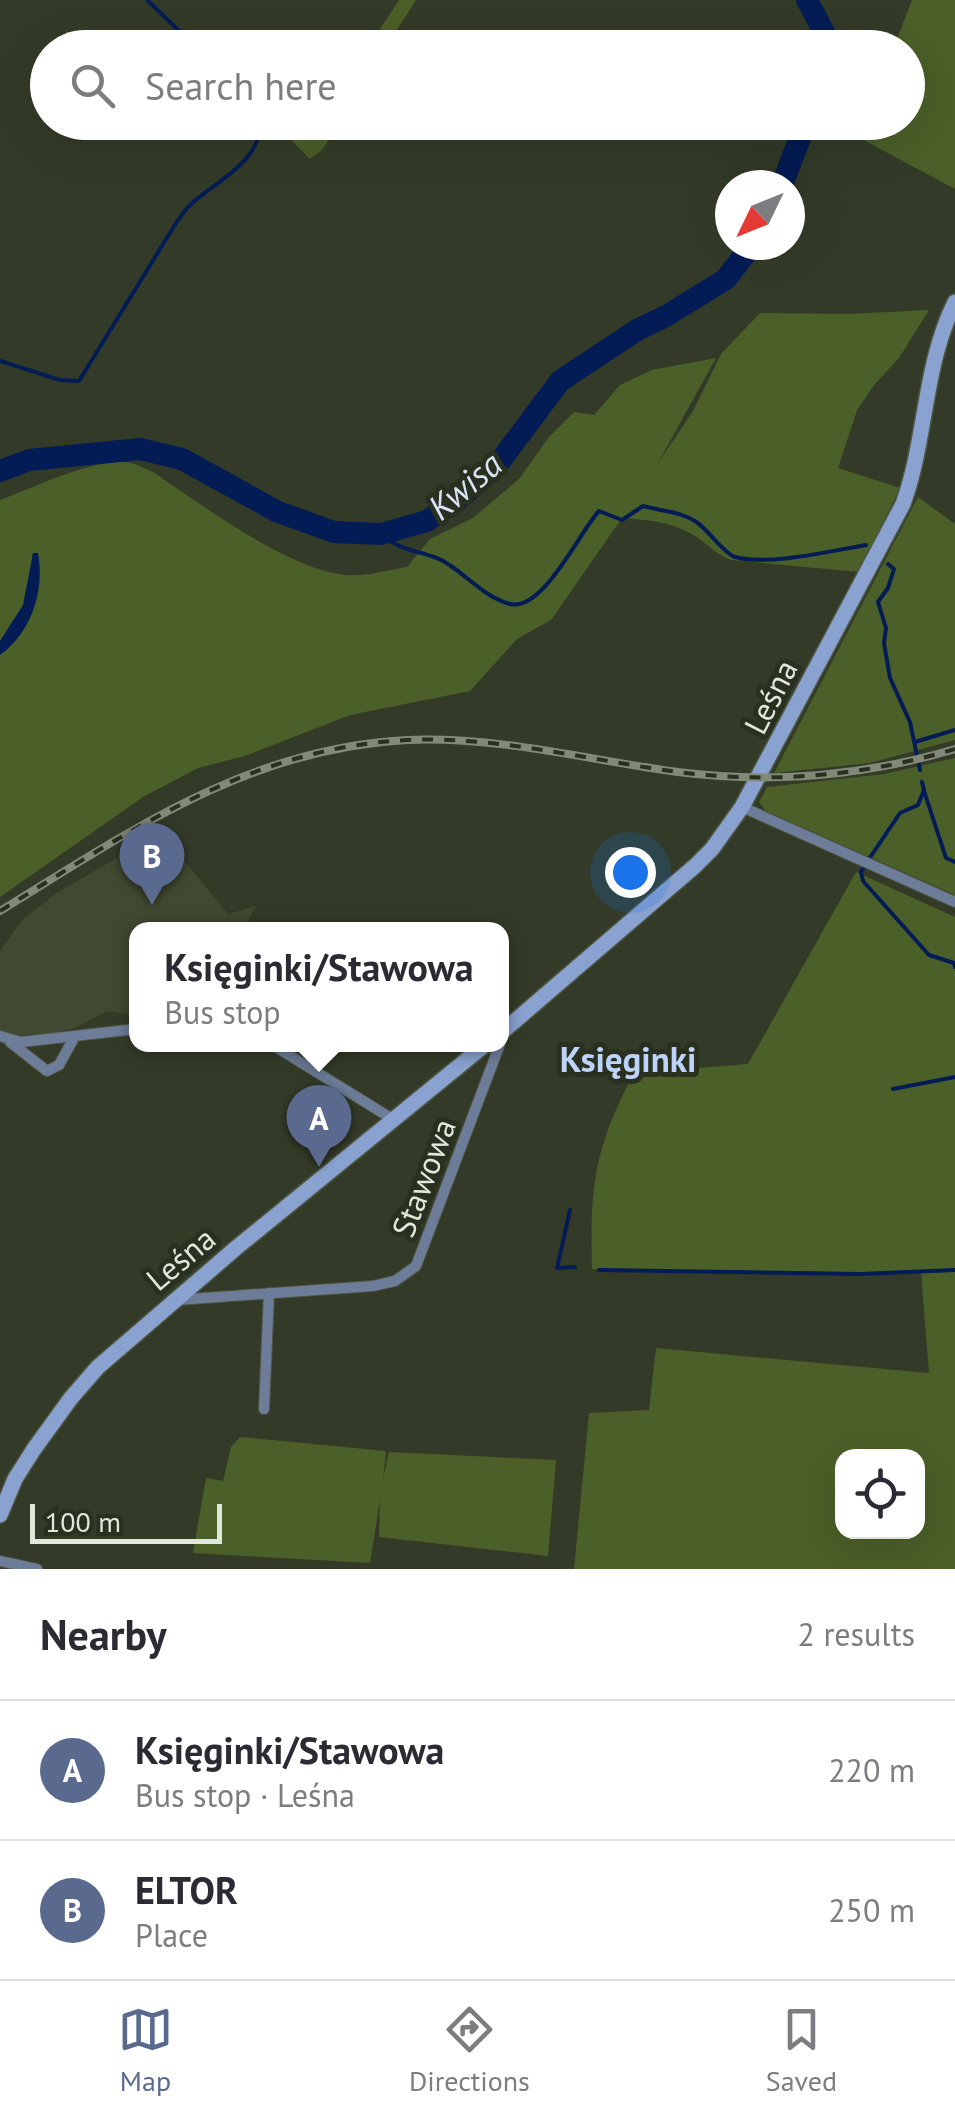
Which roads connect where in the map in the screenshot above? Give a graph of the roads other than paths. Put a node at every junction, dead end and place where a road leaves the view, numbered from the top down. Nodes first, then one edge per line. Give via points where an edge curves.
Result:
1 (955, 302) edge
2 (742, 807) junction
3 (955, 902) edge
4 (129, 1030) edge
5 (509, 1030) edge
6 (75, 1036) junction
7 (2, 1037) edge
8 (284, 1052) edge
9 (476, 1052) edge
10 (496, 1052) edge
11 (394, 1120) junction
12 (268, 1293) junction
13 (176, 1300) junction
14 (264, 1409) dead end
15 (0, 1515) edge
16 (0, 1560) edge
17 (37, 1569) edge

1 - 2 main road, Leśna via 937,342 903,504
2 - 3 street
2 - 5 main road, Leśna via 695,866
4 - 6 street
6 - 7 street via 21,1042
6 - 7 street via 60,1065 47,1071
8 - 11 street
9 - 11 main road, Leśna
10 - 12 street, Stawowa via 411,1272 373,1286
11 - 13 main road, Leśna
12 - 13 street, Stawowa
12 - 14 street
13 - 15 main road, Leśna via 85,1380 23,1466
16 - 17 street

